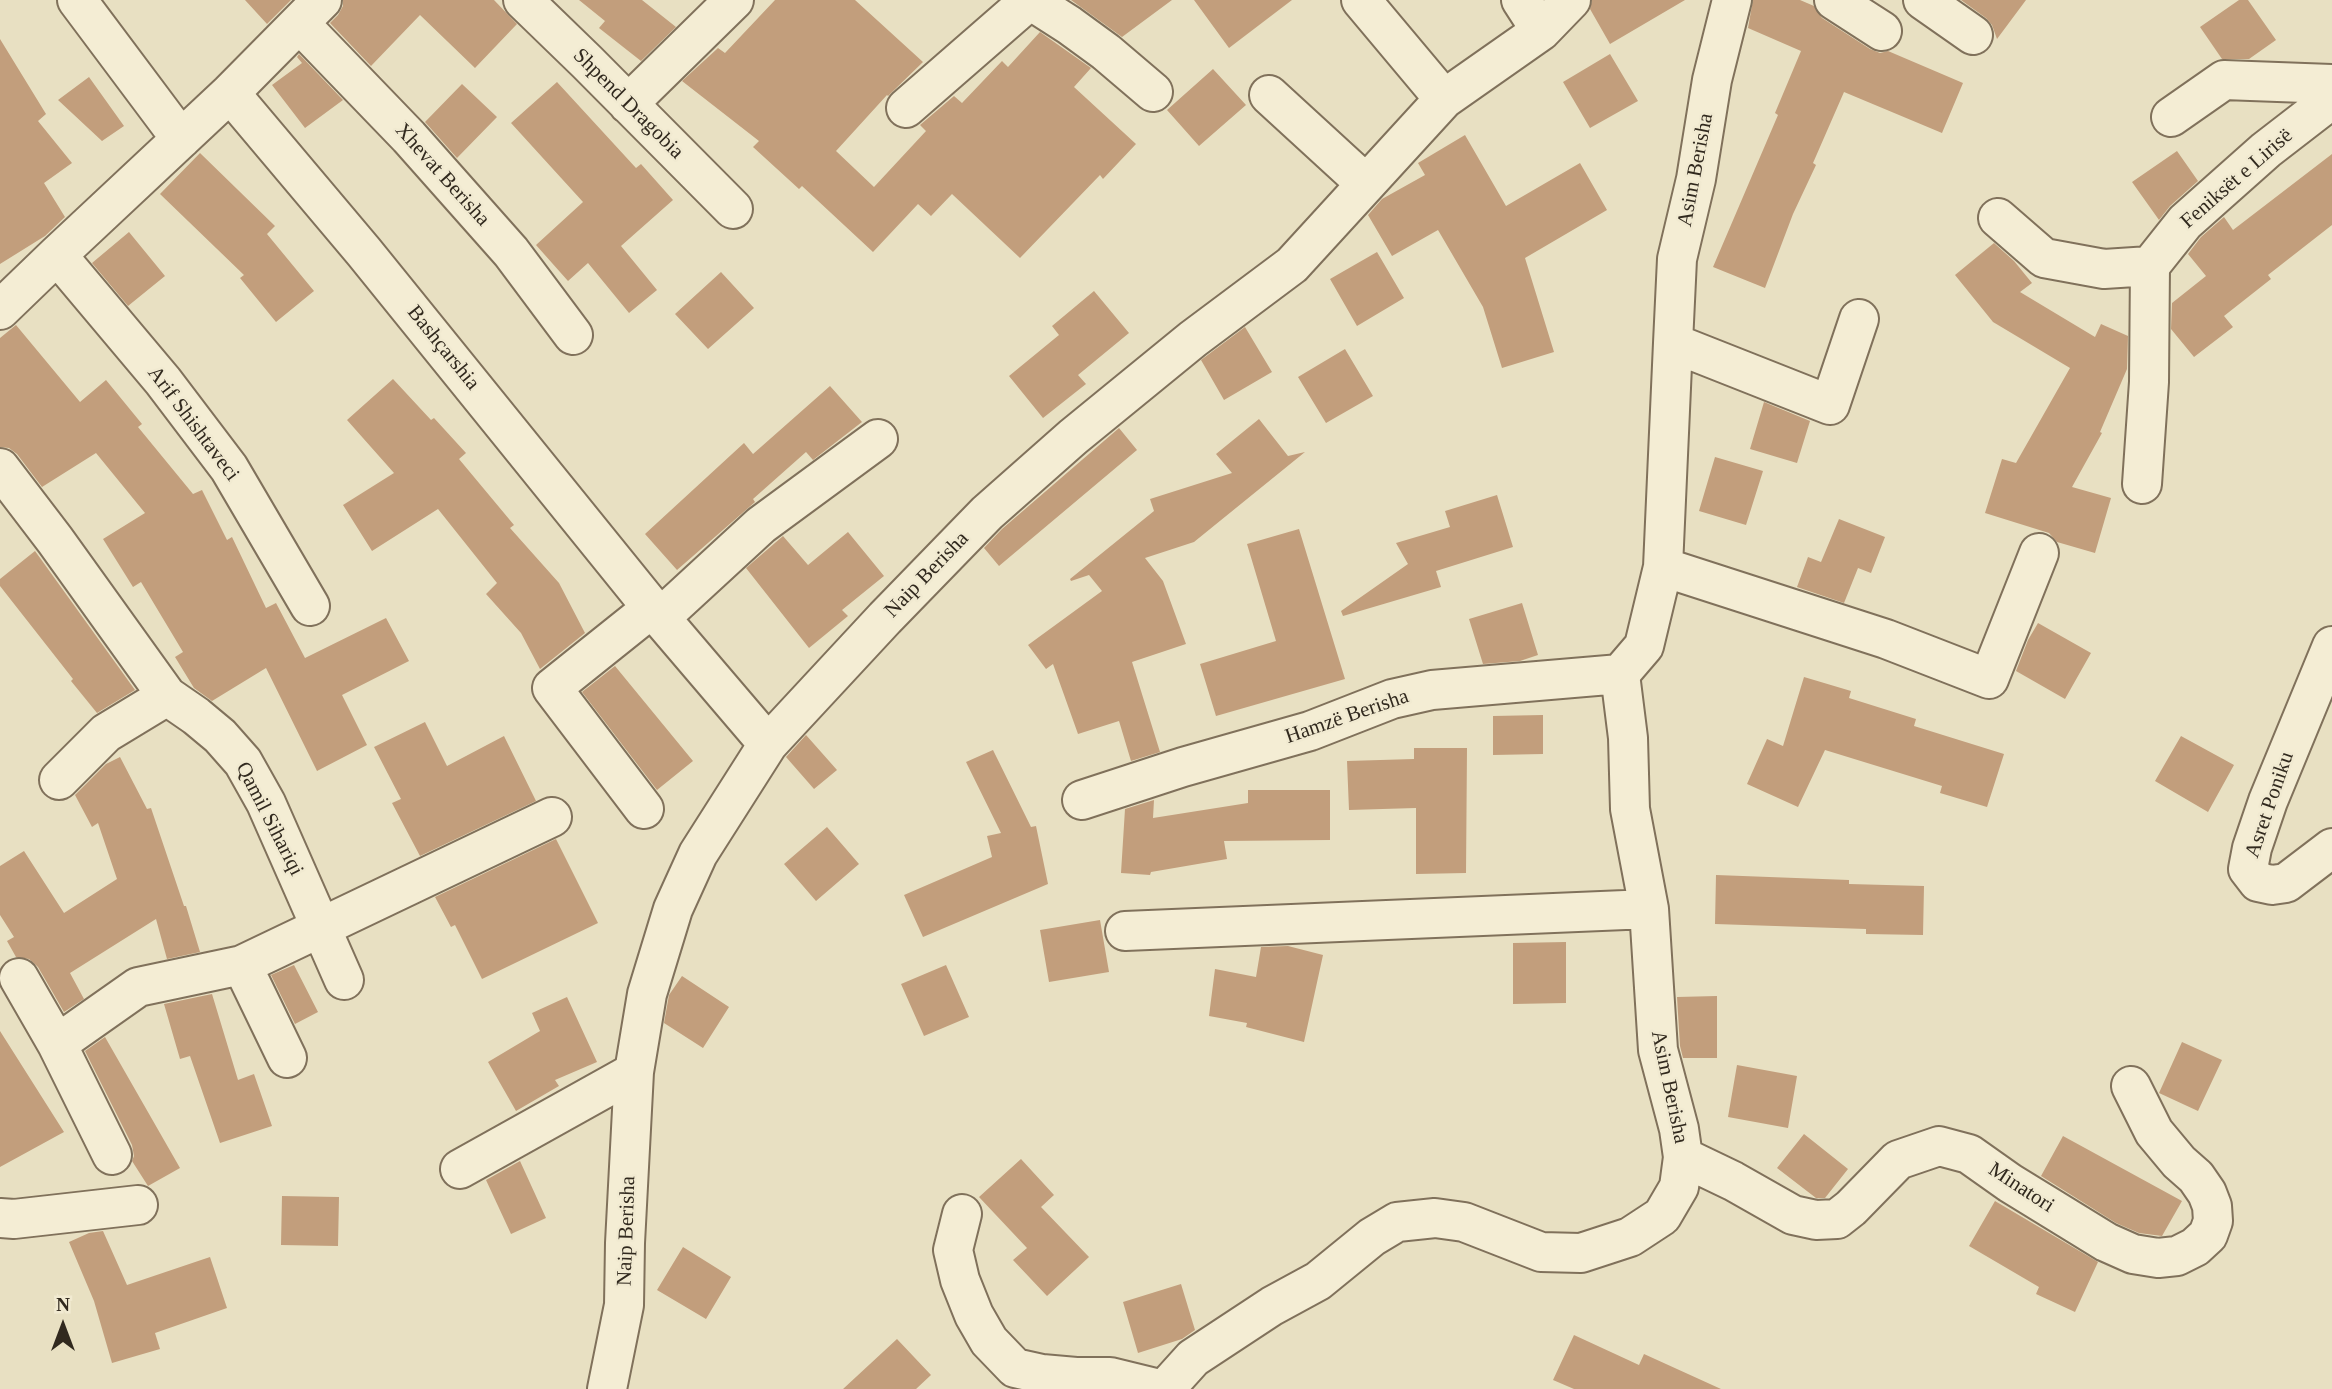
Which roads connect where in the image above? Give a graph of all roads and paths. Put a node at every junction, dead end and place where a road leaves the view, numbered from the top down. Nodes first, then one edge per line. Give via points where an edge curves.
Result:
1 (77, 0) edge
2 (523, 0) edge
3 (734, 0) edge
4 (1030, 0) edge
5 (1361, 0) edge
6 (1571, 0) edge
7 (1732, 0) edge
8 (1834, 0) edge
9 (1923, 0) edge
10 (311, 12) edge
11 (1531, 15) edge
12 (1882, 31) dead end
13 (1973, 35) dead end
14 (2332, 84) edge
15 (1153, 92) dead end
16 (230, 93) junction
17 (1269, 95) dead end
18 (1444, 99) junction
19 (2332, 99) edge
20 (628, 104) junction
21 (906, 108) dead end
22 (2171, 117) dead end
23 (181, 139) junction
24 (1366, 183) junction
25 (733, 209) dead end
26 (1998, 218) dead end
27 (57, 255) junction
28 (2150, 266) junction
29 (0, 310) edge
30 (1859, 319) dead end
31 (573, 335) dead end
32 (1673, 343) junction
33 (878, 439) dead end
34 (0, 468) edge
35 (2143, 484) dead end
36 (2039, 553) dead end
37 (1663, 567) junction
38 (310, 606) dead end
39 (656, 613) junction
40 (2332, 646) edge
41 (1620, 674) junction
42 (167, 696) junction
43 (768, 744) junction
44 (59, 780) dead end
45 (1082, 800) dead end
46 (644, 809) dead end
47 (552, 817) dead end
48 (2332, 848) edge
49 (1649, 909) junction
50 (322, 928) junction
51 (1125, 931) dead end
52 (242, 965) junction
53 (19, 978) dead end
54 (344, 980) dead end
55 (57, 1044) junction
56 (286, 1058) dead end
57 (634, 1072) junction
58 (2131, 1086) dead end
59 (112, 1155) dead end
60 (1683, 1157) junction
61 (460, 1169) dead end
62 (138, 1205) dead end
63 (962, 1214) dead end
64 (0, 1218) edge
65 (607, 1389) edge
66 (1159, 1389) edge
67 (1165, 1389) edge

1 - 23 street
2 - 20 street, Shpend Dragobia
3 - 20 street
4 - 15 street via 1106,52
4 - 21 street
5 - 18 street
6 - 11 street, Naip Berisha
7 - 32 street, Asim Berisha via 1678,259
8 - 12 street
9 - 13 street
10 - 16 street, Xhevat Berisha
10 - 31 street, Xhevat Berisha
11 - 18 street, Naip Berisha
14 - 22 street via 2224,80
16 - 23 street, Xhevat Berisha
16 - 39 street, Bashçarshia
17 - 24 street
18 - 24 street, Naip Berisha
19 - 28 street, Feniksët e Lirisë via 2185,222
20 - 25 street, Shpend Dragobia
23 - 27 street, Xhevat Berisha
24 - 43 street, Naip Berisha via 1292,265 1193,339 987,513
26 - 28 street via 2044,257 2104,269
27 - 29 street, Xhevat Berisha
27 - 38 street, Arif Shishtaveci via 229,468
28 - 35 street
30 - 32 street via 1830,405
32 - 37 street, Asim Berisha
33 - 39 street via 761,525
34 - 42 street, Qamil Sihariqi
36 - 37 street via 1989,680 1886,639
37 - 41 street, Asim Berisha via 1644,646
39 - 43 street, Bashçarshia
39 - 46 street via 552,688
40 - 48 street, Asret Poniku via 2269,801 2248,869 2258,882 2286,883
41 - 45 street, Hamzë Berisha via 1432,690 1392,699 1310,732
41 - 49 street, Asim Berisha via 1630,809
42 - 44 street via 106,733
42 - 50 street, Qamil Sihariqi via 220,736 243,762
43 - 57 street, Naip Berisha via 698,854 673,909 647,994
47 - 50 street
49 - 51 street
49 - 60 street, Asim Berisha via 1658,1050
50 - 52 street
50 - 54 street, Qamil Sihariqi
52 - 55 street via 138,987
52 - 56 street
53 - 55 street
55 - 59 street
57 - 61 street
57 - 65 street, Naip Berisha via 624,1305
58 - 60 street, Minatori via 2154,1132 2196,1177 2212,1206 2208,1235 2177,1256 2133,1254 2106,1242 1969,1154 1939,1146 1898,1160 1836,1219 1816,1220 1793,1215
60 - 67 street, Asim Berisha via 1679,1187 1662,1216 1630,1237 1581,1253 1541,1252 1464,1222 1435,1218 1397,1222 1318,1281 1193,1358
62 - 64 street
63 - 66 street via 953,1250 960,1280 989,1341 1015,1368 1110,1377

